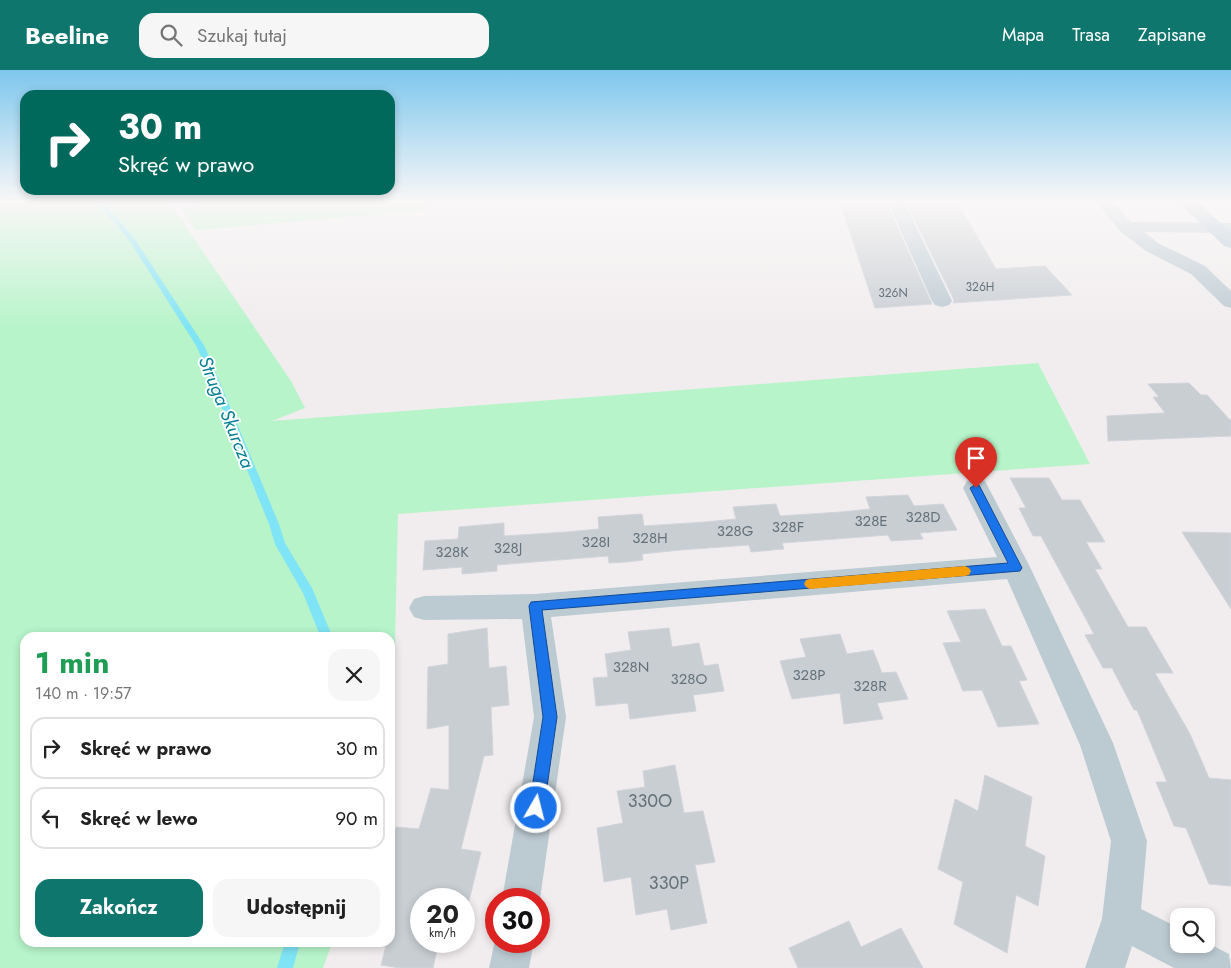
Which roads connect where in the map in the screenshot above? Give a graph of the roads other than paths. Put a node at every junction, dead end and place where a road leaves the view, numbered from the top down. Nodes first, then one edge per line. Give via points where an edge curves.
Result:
1 (915, 244) edge
2 (1149, 244) edge
3 (942, 301) dead end
4 (1231, 302) edge
5 (976, 488) dead end
6 (1016, 568) junction
7 (535, 606) junction
8 (424, 608) dead end
9 (523, 888) edge
10 (1121, 919) junction
11 (512, 953) edge
12 (509, 968) edge
13 (1105, 968) edge
14 (1215, 968) edge

1 - 3 street
2 - 4 street via 1198,270
5 - 6 street
6 - 7 street
6 - 10 street via 1096,743 1129,841
7 - 8 street
7 - 9 street via 550,717
10 - 13 street
10 - 14 street
11 - 12 street

